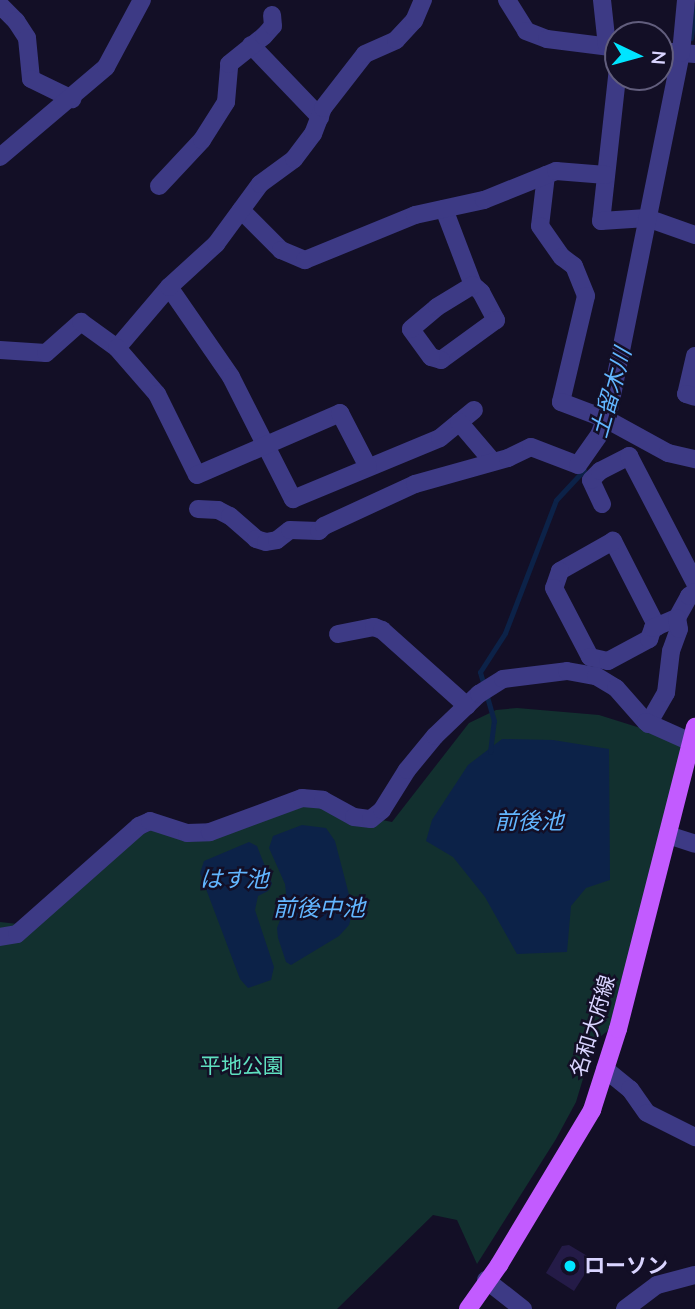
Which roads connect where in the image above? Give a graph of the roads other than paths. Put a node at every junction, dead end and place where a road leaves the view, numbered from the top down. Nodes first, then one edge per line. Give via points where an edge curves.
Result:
1 (142, 0) edge
2 (423, 0) edge
3 (507, 0) edge
4 (602, 0) edge
5 (686, 0) edge
6 (0, 5) edge
7 (272, 15) dead end
8 (606, 21) edge
9 (251, 45) junction
10 (604, 46) edge
11 (689, 53) edge
12 (615, 91) edge
13 (72, 99) junction
14 (320, 117) junction
15 (0, 157) edge
16 (546, 175) junction
17 (606, 175) junction
18 (159, 186) dead end
19 (444, 209) junction
20 (241, 210) junction
21 (653, 220) junction
22 (695, 235) edge
23 (473, 285) junction
24 (169, 287) junction
25 (117, 348) junction
26 (0, 350) edge
27 (695, 356) edge
28 (695, 397) edge
29 (474, 410) dead end
30 (606, 419) junction
31 (459, 422) junction
32 (265, 446) junction
33 (695, 459) edge
34 (493, 462) junction
35 (368, 467) junction
36 (601, 504) dead end
37 (198, 509) dead end
38 (695, 583) edge
39 (695, 592) edge
40 (677, 618) junction
41 (657, 627) junction
42 (338, 634) dead end
43 (479, 695) junction
44 (648, 724) junction
45 (693, 735) edge
46 (668, 835) junction
47 (695, 844) edge
48 (0, 937) edge
49 (605, 1069) junction
50 (695, 1137) edge
51 (695, 1275) edge
52 (486, 1280) junction
53 (468, 1309) edge
54 (523, 1309) edge
55 (625, 1309) edge

1 - 13 street via 106,66
2 - 14 street via 414,21 396,40 365,54
3 - 10 street via 526,31 547,39
4 - 8 street
5 - 11 street
6 - 13 street via 27,38 32,79
7 - 9 street via 272,26
9 - 14 street
9 - 18 street via 229,64 226,102 202,140
11 - 21 street
12 - 17 street
13 - 15 street
14 - 20 street via 294,159 260,184
16 - 17 street via 556,171
16 - 19 street via 484,200
16 - 30 street via 540,226 574,267 586,296 561,402
17 - 21 street via 601,220
19 - 20 street via 415,215 305,260 281,250
19 - 23 street
20 - 24 street via 216,244
21 - 22 street
21 - 30 street
23 - 23 street via 496,320 441,360 431,357 411,329
24 - 25 street
24 - 32 street via 231,377
25 - 26 street via 80,322 46,353
25 - 32 street via 157,394 197,475
27 - 28 street via 686,394
29 - 31 street
30 - 33 street via 668,453
30 - 34 street via 578,465 531,447
31 - 34 street
31 - 35 street via 440,438
32 - 35 street via 293,499
32 - 35 street via 340,413
34 - 37 street via 415,484 320,531 290,530 265,542 218,510
36 - 38 street via 591,480 629,456
39 - 40 street
40 - 41 street
40 - 44 street via 679,629 666,693
41 - 41 street via 649,639 608,661 590,657 554,588 560,571 613,541
42 - 43 street via 382,629
43 - 44 street via 503,679 588,673 616,688
43 - 48 street via 435,736 383,810 371,819 355,817 323,800 302,797 210,832 187,832 150,821 17,934
44 - 45 street
45 - 46 main road, 名和大府線
46 - 47 street
46 - 49 main road, 名和大府線
49 - 50 street via 630,1089 647,1113
49 - 52 main road, 名和大府線 via 592,1110
51 - 55 street via 657,1286
52 - 53 main road, 名和大府線
52 - 54 street

